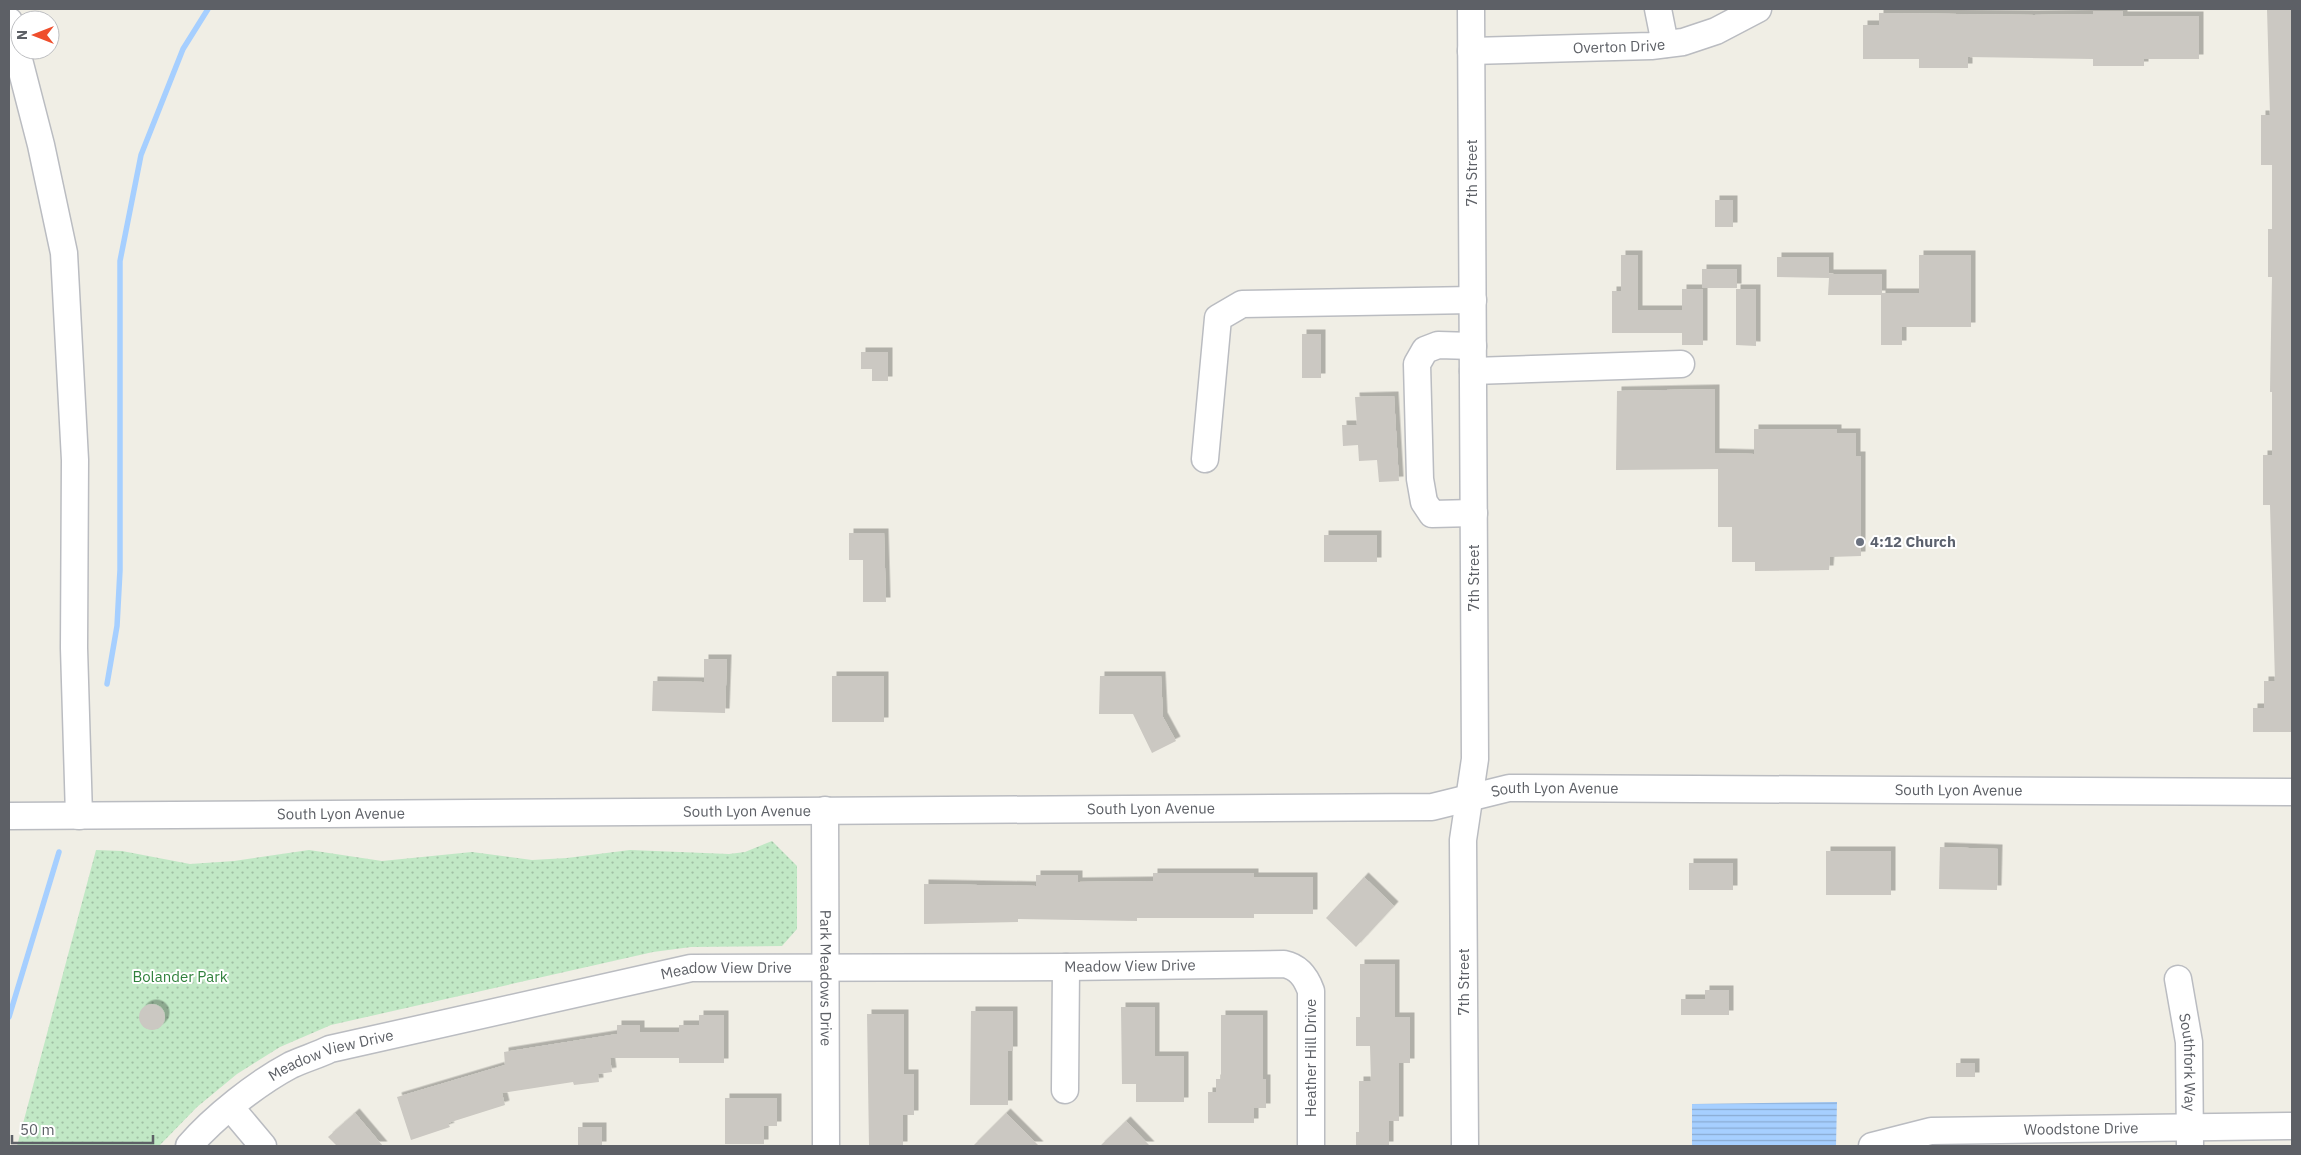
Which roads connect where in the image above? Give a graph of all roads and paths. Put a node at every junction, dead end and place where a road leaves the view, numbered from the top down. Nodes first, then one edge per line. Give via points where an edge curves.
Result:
1 (1471, 9) edge
2 (1658, 9) edge
3 (1758, 9) edge
4 (9, 21) edge
5 (1665, 44) junction
6 (1471, 51) junction
7 (1473, 300) junction
8 (1473, 359) junction
9 (1681, 364) dead end
10 (1205, 459) dead end
11 (1474, 512) junction
12 (2292, 792) edge
13 (1469, 798) junction
14 (825, 810) junction
15 (9, 816) edge
16 (78, 816) junction
17 (826, 967) junction
18 (1066, 967) junction
19 (1301, 972) joint
20 (2178, 979) dead end
21 (1065, 1090) dead end
22 (231, 1108) junction
23 (2292, 1126) edge
24 (2190, 1137) edge
25 (1872, 1145) edge
26 (189, 1146) edge
27 (263, 1146) edge
28 (826, 1146) edge
29 (1311, 1146) edge
30 (1465, 1146) edge

1 - 6 street, 7th Street
2 - 5 street
3 - 5 street, Overton Drive via 1716,31 1683,42
4 - 16 street via 41,145 64,253 75,460 74,648
5 - 6 street, Overton Drive
6 - 7 street, 7th Street
7 - 8 street, 7th Street
7 - 10 street via 1242,304 1218,318
8 - 9 street
8 - 11 street, 7th Street
8 - 11 street via 1438,345 1425,350 1417,364 1420,479 1424,502 1432,514
11 - 13 street, 7th Street via 1476,759
12 - 13 street, South Lyon Avenue via 1509,788
13 - 14 street, South Lyon Avenue via 1432,807
13 - 30 street, 7th Street via 1463,840
14 - 16 street, South Lyon Avenue
14 - 17 street, Park Meadows Drive
15 - 16 street, South Lyon Avenue
17 - 18 street, Meadow View Drive
17 - 22 street, Meadow View Drive via 691,968 330,1049 291,1066
17 - 28 street, Park Meadows Drive
18 - 19 street, Meadow View Drive via 1284,964
18 - 21 street
19 - 29 street, Heather Hill Drive via 1311,991
20 - 24 street, Southfork Way via 2189,1042
22 - 26 street, Meadow View Drive
22 - 27 street
23 - 24 street, Woodstone Drive
24 - 25 street, Woodstone Drive via 1931,1131

